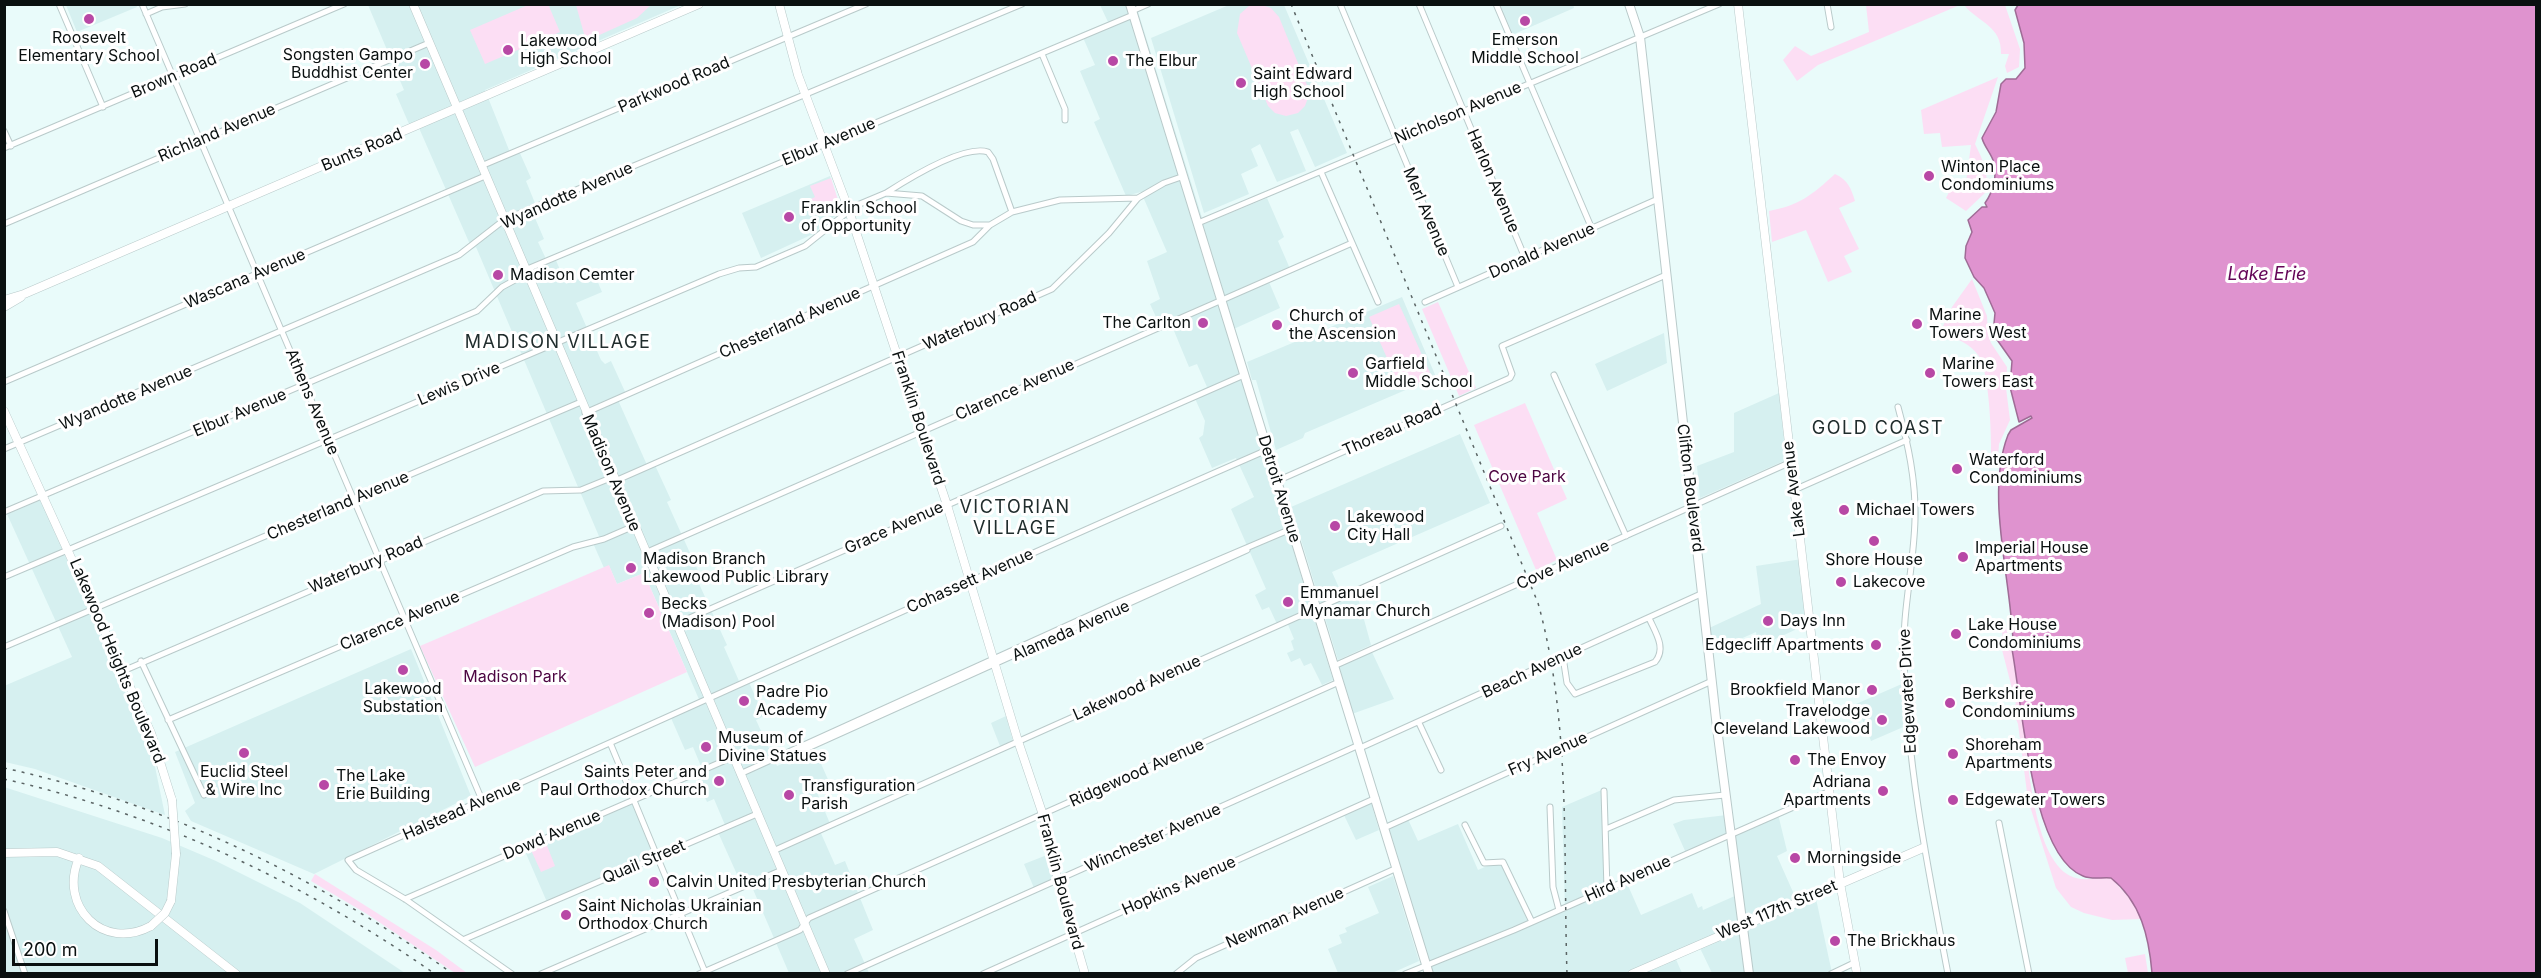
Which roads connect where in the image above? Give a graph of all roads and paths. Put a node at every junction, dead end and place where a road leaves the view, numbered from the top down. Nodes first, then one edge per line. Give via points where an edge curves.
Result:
1 (59, 4) edge
2 (142, 4) edge
3 (185, 4) edge
4 (344, 4) edge
5 (413, 4) edge
6 (699, 4) edge
7 (779, 4) edge
8 (866, 4) edge
9 (1022, 4) edge
10 (1148, 4) edge
11 (1340, 4) edge
12 (1419, 4) edge
13 (1496, 4) edge
14 (1629, 4) edge
15 (1719, 4) edge
16 (1738, 4) edge
17 (1827, 4) edge
18 (1132, 10) edge
19 (146, 15) junction
20 (1831, 27) dead end
21 (787, 37) junction
22 (1640, 37) junction
23 (429, 43) junction
24 (1042, 54) junction
25 (173, 77) junction
26 (1530, 83) junction
27 (806, 95) junction
28 (103, 107) junction
29 (457, 109) junction
30 (1464, 110) junction
31 (1065, 120) dead end
32 (4, 131) edge
33 (1395, 140) junction
34 (200, 141) junction
35 (826, 144) junction
36 (8, 147) edge
37 (481, 166) junction
38 (1322, 172) junction
39 (485, 176) junction
40 (1184, 176) junction
41 (905, 181) junction
42 (886, 193) junction
43 (909, 195) junction
44 (1137, 198) junction
45 (1658, 199) junction
46 (229, 208) junction
47 (849, 211) junction
48 (1012, 212) junction
49 (504, 220) junction
50 (4, 224) edge
51 (1198, 224) junction
52 (973, 225) junction
53 (990, 225) junction
54 (1592, 229) junction
55 (977, 238) junction
56 (1352, 243) junction
57 (1525, 258) junction
58 (526, 272) junction
59 (257, 274) junction
60 (1666, 275) junction
61 (874, 286) junction
62 (1458, 287) junction
63 (24, 294) junction
64 (4, 300) edge
65 (1222, 300) junction
66 (1378, 302) dead end
67 (1425, 302) dead end
68 (4, 307) edge
69 (282, 332) junction
70 (555, 343) junction
71 (898, 357) junction
72 (1244, 375) junction
73 (1554, 375) dead end
74 (4, 382) edge
75 (305, 385) junction
76 (581, 402) junction
77 (1898, 407) dead end
78 (4, 411) edge
79 (585, 413) junction
80 (922, 431) junction
81 (328, 440) junction
82 (1907, 440) junction
83 (19, 443) junction
84 (4, 449) edge
85 (1267, 450) junction
86 (1791, 462) junction
87 (614, 479) junction
88 (1277, 481) junction
89 (1794, 490) junction
90 (45, 497) junction
91 (353, 499) junction
92 (947, 505) junction
93 (1692, 506) junction
94 (4, 512) edge
95 (634, 526) junction
96 (1501, 526) dead end
97 (1292, 530) junction
98 (1626, 536) junction
99 (69, 550) junction
100 (645, 553) junction
101 (379, 560) junction
102 (4, 577) edge
103 (970, 580) junction
104 (1703, 593) junction
105 (95, 609) junction
106 (1317, 609) junction
107 (1649, 618) junction
108 (405, 619) junction
109 (676, 624) junction
110 (4, 647) edge
111 (1563, 657) junction
112 (141, 661) junction
113 (994, 662) junction
114 (1334, 666) junction
115 (123, 671) junction
116 (1712, 681) junction
117 (1339, 682) junction
118 (708, 700) junction
119 (168, 720) junction
120 (1419, 723) junction
121 (1018, 741) junction
122 (611, 744) junction
123 (1360, 747) junction
124 (733, 757) junction
125 (1441, 770) dead end
126 (740, 774) junction
127 (1604, 791) dead end
128 (1830, 791) junction
129 (204, 795) dead end
130 (1725, 795) junction
131 (1376, 798) junction
132 (482, 800) junction
133 (633, 800) junction
134 (1550, 807) dead end
135 (757, 814) junction
136 (1043, 815) junction
137 (1999, 823) dead end
138 (1465, 825) dead end
139 (1384, 828) junction
140 (1606, 829) junction
141 (1730, 836) junction
142 (1923, 848) junction
143 (773, 850) junction
144 (4, 853) edge
145 (656, 856) junction
146 (79, 858) junction
147 (1397, 868) junction
148 (782, 870) junction
149 (1058, 881) junction
150 (1840, 883) junction
151 (1607, 889) junction
152 (405, 899) junction
153 (1559, 910) junction
154 (4, 911) edge
155 (681, 915) junction
156 (1532, 922) junction
157 (805, 923) junction
158 (1742, 924) junction
159 (1073, 933) junction
160 (465, 939) junction
161 (1854, 963) junction
162 (1428, 970) edge
163 (703, 973) edge
164 (25, 974) edge
165 (236, 974) edge
166 (512, 974) edge
167 (541, 974) edge
168 (826, 974) edge
169 (847, 974) edge
170 (983, 974) edge
171 (1085, 974) edge
172 (1176, 974) edge
173 (1405, 974) edge
174 (1632, 974) edge
175 (1749, 974) edge
176 (1831, 974) edge
177 (1857, 974) edge
178 (1948, 974) edge
179 (2029, 974) edge

1 - 28 street
2 - 19 street, Athens Avenue
3 - 19 street via 162,7
4 - 25 street, Brown Road
5 - 23 street, Madison Avenue
6 - 29 street, Bunts Road
7 - 21 street, Franklin Boulevard
8 - 21 street, Parkwood Road
9 - 27 street, Wyandotte Avenue
10 - 18 street, Elbur Avenue
11 - 33 street, Merl Avenue
12 - 30 street, Harlon Avenue
13 - 26 street
14 - 22 main road, Clifton Boulevard
15 - 22 street, Nicholson Avenue
16 - 86 street, Lake Avenue
17 - 20 street
18 - 24 street, Elbur Avenue
18 - 40 main road, Detroit Avenue
19 - 25 street, Athens Avenue
21 - 27 street, Franklin Boulevard
21 - 37 street, Parkwood Road
22 - 26 street, Nicholson Avenue
22 - 45 main road, Clifton Boulevard
23 - 29 street, Madison Avenue
23 - 34 street, Richland Avenue
24 - 31 street via 1065,109
24 - 35 street, Elbur Avenue
25 - 28 street, Brown Road
25 - 34 street, Athens Avenue
26 - 30 street, Nicholson Avenue
26 - 54 street
27 - 35 street, Franklin Boulevard
27 - 49 street, Wyandotte Avenue
28 - 36 street, Brown Road
29 - 37 street, Madison Avenue
29 - 46 street, Bunts Road
30 - 33 street, Nicholson Avenue
30 - 57 street, Harlon Avenue
32 - 36 street
33 - 38 street, Nicholson Avenue
33 - 62 street, Merl Avenue
34 - 46 street, Athens Avenue
34 - 50 street, Richland Avenue
35 - 47 street, Franklin Boulevard
35 - 58 street, Elbur Avenue
37 - 39 street, Madison Avenue
38 - 51 street, Nicholson Avenue
38 - 56 street
39 - 49 street, Madison Avenue
39 - 59 street, Wascana Avenue
40 - 44 street, Waterbury Road
40 - 51 main road, Detroit Avenue
41 - 42 street, Lewis Drive
41 - 43 street
41 - 48 street, Lewis Drive via 977,148 993,159
42 - 43 street
42 - 47 street, Lewis Drive
43 - 52 street via 922,196
44 - 48 street via 1060,200
44 - 71 street, Waterbury Road via 1052,289
45 - 54 street, Donald Avenue
45 - 60 main road, Clifton Boulevard
46 - 59 street, Athens Avenue
46 - 63 street, Bunts Road
47 - 61 street, Franklin Boulevard
47 - 70 street, Lewis Drive via 805,246 756,267 719,274
48 - 53 street
49 - 58 street, Madison Avenue
49 - 69 street, Wyandotte Avenue via 459,255
51 - 65 main road, Detroit Avenue
52 - 53 street
52 - 55 street
53 - 55 street, Chesterland Avenue
54 - 57 street, Donald Avenue
55 - 61 street, Chesterland Avenue
56 - 65 street, Clarence Avenue
56 - 66 street
57 - 62 street, Donald Avenue
58 - 70 street, Madison Avenue
58 - 75 street, Elbur Avenue via 502,287 477,311
59 - 69 street, Athens Avenue
59 - 74 street, Wascana Avenue
60 - 88 street, Thoreau Road via 1502,346 1510,378
60 - 93 main road, Clifton Boulevard
61 - 71 street, Franklin Boulevard
61 - 79 street, Chesterland Avenue
62 - 67 street, Donald Avenue
63 - 64 street, Bunts Road
63 - 68 street, Bunts Road
65 - 72 main road, Detroit Avenue
65 - 80 street, Clarence Avenue
69 - 75 street, Athens Avenue
69 - 83 street, Wyandotte Avenue
70 - 76 street, Madison Avenue
70 - 81 street, Lewis Drive
71 - 80 street, Franklin Boulevard
71 - 87 street, Waterbury Road
72 - 85 main road, Detroit Avenue
72 - 92 street, Grace Avenue
73 - 98 street
75 - 81 street, Athens Avenue
75 - 90 street, Elbur Avenue
76 - 79 street, Madison Avenue
76 - 91 street, Chesterland Avenue
77 - 82 street, Edgewater Drive
78 - 83 street, Lakewood Heights Boulevard
79 - 87 street, Madison Avenue
80 - 92 street, Franklin Boulevard
80 - 100 street, Clarence Avenue
81 - 91 street, Athens Avenue
81 - 99 street, Lewis Drive
82 - 89 street
82 - 142 street, Edgewater Drive via 1915,519 1903,631 1905,689
83 - 84 street, Wyandotte Avenue
83 - 90 street, Lakewood Heights Boulevard
85 - 88 main road, Detroit Avenue
85 - 103 street, Cohassett Avenue
86 - 89 street, Lake Avenue
86 - 93 street, Cove Avenue
87 - 95 street, Madison Avenue
87 - 101 street, Waterbury Road via 581,490 543,491
88 - 97 main road, Detroit Avenue
89 - 128 street, Lake Avenue
90 - 94 street, Elbur Avenue
90 - 99 street, Lakewood Heights Boulevard
91 - 101 street, Athens Avenue
91 - 105 street, Chesterland Avenue
92 - 103 street, Franklin Boulevard
92 - 109 street, Grace Avenue
93 - 98 street, Cove Avenue
93 - 104 main road, Clifton Boulevard
95 - 100 street, Madison Avenue
95 - 108 street, Clarence Avenue
96 - 106 street, Lakewood Avenue
97 - 106 main road, Detroit Avenue
97 - 113 street, Alameda Avenue
98 - 114 street, Cove Avenue
99 - 102 street, Lewis Drive
99 - 105 street, Lakewood Heights Boulevard
100 - 109 street, Madison Avenue
101 - 108 street, Athens Avenue
101 - 112 street, Waterbury Road
103 - 113 street, Franklin Boulevard
103 - 118 street, Cohassett Avenue
104 - 107 street, Beach Avenue
104 - 116 main road, Clifton Boulevard
105 - 110 street, Chesterland Avenue
105 - 115 street, Lakewood Heights Boulevard
106 - 114 main road, Detroit Avenue
106 - 121 street, Lakewood Avenue
107 - 111 street, Beach Avenue
107 - 111 street via 1661,646 1657,660 1575,694 1568,686
108 - 119 street, Clarence Avenue
108 - 132 street, Athens Avenue
109 - 118 street, Madison Avenue
111 - 120 street, Beach Avenue
112 - 115 street, Waterbury Road
112 - 119 street
113 - 121 street, Franklin Boulevard
113 - 126 street, Alameda Avenue via 799,752
114 - 117 main road, Detroit Avenue
115 - 146 street, Lakewood Heights Boulevard, bridge via 158,749 172,800 176,854 171,901 165,913 151,926 131,933 113,932 93,924 75,898 73,886
116 - 130 main road, Clifton Boulevard
116 - 139 street, Fry Avenue
117 - 123 main road, Detroit Avenue
117 - 136 street, Ridgewood Avenue
118 - 122 street, Halstead Avenue
118 - 124 street, Madison Avenue
119 - 129 street
120 - 123 street, Beach Avenue
120 - 125 street
121 - 136 street, Franklin Boulevard
121 - 143 street, Lakewood Avenue
122 - 132 street, Halstead Avenue
122 - 133 street
123 - 131 main road, Detroit Avenue
123 - 149 street, Winchester Avenue
124 - 126 street, Madison Avenue
124 - 133 street, Dowd Avenue
126 - 135 street, Madison Avenue
127 - 140 street
128 - 141 street, Hird Avenue
128 - 150 street, Lake Avenue
130 - 140 street via 1674,800
130 - 141 main road, Clifton Boulevard
131 - 139 main road, Detroit Avenue
131 - 159 street, Hopkins Avenue
132 - 152 street, Halstead Avenue via 348,860 356,870
133 - 145 street
133 - 152 street, Dowd Avenue
134 - 153 street via 1553,887
135 - 143 street, Madison Avenue
135 - 145 street, Quail Street
136 - 149 street, Franklin Boulevard
136 - 157 street, Ridgewood Avenue
137 - 179 street
138 - 156 street via 1485,863 1503,862
139 - 147 main road, Detroit Avenue
140 - 151 street
141 - 151 street, Hird Avenue
141 - 158 main road, Clifton Boulevard
142 - 150 street, West 117th Street
142 - 178 street, Edgewater Drive
143 - 148 street, Madison Avenue
144 - 146 street via 57,852
145 - 155 street
145 - 160 street, Quail Street
146 - 165 street via 116,878
147 - 162 main road, Detroit Avenue
147 - 172 street, Newman Avenue via 1196,958
148 - 155 street
148 - 157 street, Madison Avenue
149 - 159 street, Franklin Boulevard
149 - 169 street, Winchester Avenue
150 - 158 street, West 117th Street
150 - 161 street, Lake Avenue
151 - 153 street, Hird Avenue
152 - 160 street
153 - 156 street, Hird Avenue
154 - 164 street
155 - 163 street
155 - 167 street
156 - 162 street, Hird Avenue
157 - 163 street, Ridgewood Avenue via 800,930
157 - 168 street, Madison Avenue
158 - 174 street, West 117th Street
158 - 175 main road, Clifton Boulevard
159 - 170 street, Hopkins Avenue
159 - 171 street, Franklin Boulevard
160 - 166 street
161 - 176 street
161 - 177 street, Lake Avenue
162 - 173 street, Hird Avenue

